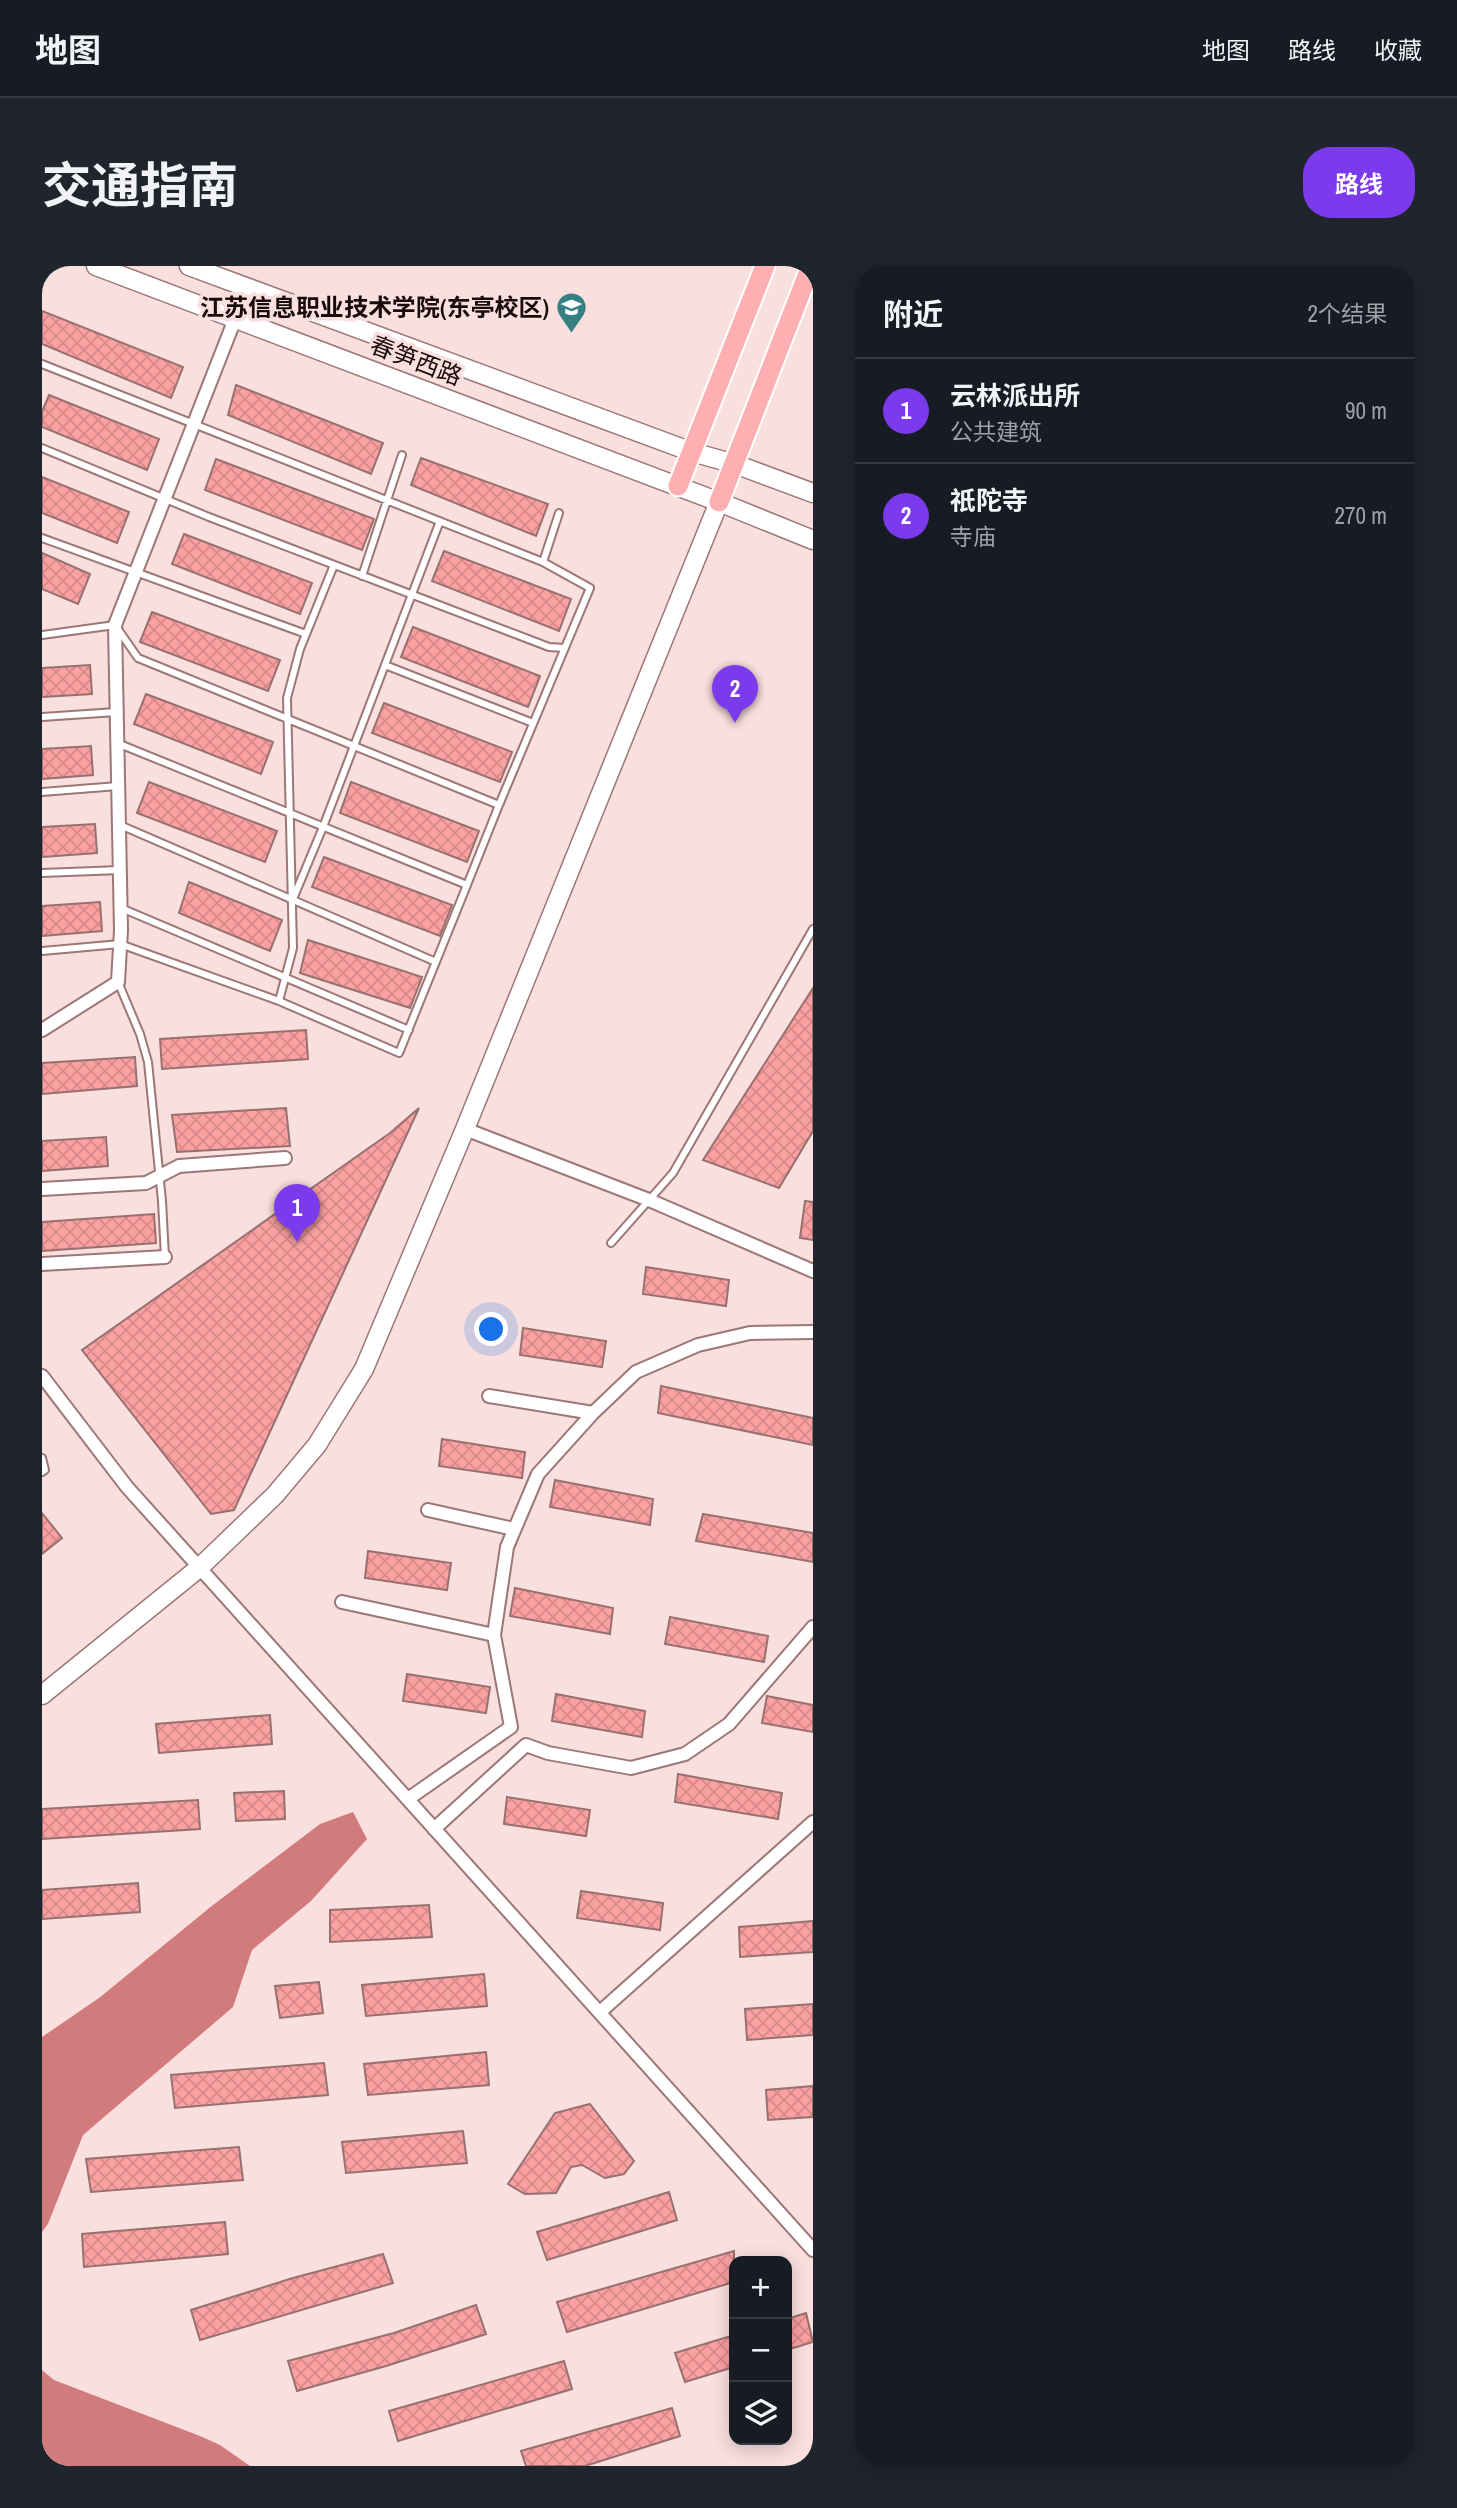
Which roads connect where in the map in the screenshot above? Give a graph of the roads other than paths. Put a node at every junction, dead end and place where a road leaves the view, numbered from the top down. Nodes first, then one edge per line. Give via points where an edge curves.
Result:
1 (96, 266) edge
2 (189, 266) edge
3 (765, 266) edge
4 (811, 266) edge
5 (235, 319) junction
6 (42, 364) edge
7 (194, 424) junction
8 (42, 448) edge
9 (692, 452) junction
10 (402, 455) dead end
11 (735, 464) junction
12 (678, 486) junction
13 (813, 493) edge
14 (164, 498) junction
15 (387, 501) junction
16 (719, 502) junction
17 (559, 513) dead end
18 (440, 521) junction
19 (42, 538) edge
20 (813, 540) edge
21 (543, 562) junction
22 (334, 565) junction
23 (135, 573) junction
24 (362, 576) junction
25 (412, 595) junction
26 (115, 625) junction
27 (306, 634) junction
28 (42, 635) edge
29 (565, 648) junction
30 (385, 665) junction
31 (117, 712) junction
32 (42, 717) edge
33 (288, 719) junction
34 (533, 723) junction
35 (117, 743) junction
36 (354, 746) junction
37 (118, 786) junction
38 (42, 792) edge
39 (499, 805) junction
40 (290, 813) junction
41 (119, 825) junction
42 (324, 827) junction
43 (120, 870) junction
44 (42, 873) edge
45 (467, 885) junction
46 (292, 900) junction
47 (121, 908) junction
48 (813, 929) edge
49 (120, 944) junction
50 (42, 951) edge
51 (436, 962) junction
52 (285, 978) junction
53 (118, 982) junction
54 (279, 1001) junction
55 (42, 1030) edge
56 (409, 1030) junction
57 (465, 1129) junction
58 (285, 1158) dead end
59 (160, 1177) junction
60 (42, 1189) edge
61 (649, 1200) junction
62 (611, 1243) dead end
63 (165, 1258) joint
64 (42, 1264) edge
65 (813, 1271) edge
66 (813, 1332) edge
67 (42, 1376) edge
68 (489, 1396) dead end
69 (593, 1413) junction
70 (42, 1458) edge
71 (42, 1472) edge
72 (428, 1510) dead end
73 (514, 1529) junction
74 (199, 1568) junction
75 (342, 1602) dead end
76 (813, 1627) edge
77 (494, 1635) junction
78 (42, 1695) edge
79 (408, 1799) junction
80 (813, 1822) edge
81 (434, 1829) junction
82 (600, 2012) junction
83 (813, 2249) edge

1 - 5 main road, 春笋西路
2 - 9 main road, 春笋西路
3 - 9 main road
4 - 11 main road
5 - 7 street
5 - 12 main road, 春笋西路
6 - 7 lane
7 - 14 street
7 - 15 lane
8 - 14 lane
9 - 11 main road, 春笋西路
9 - 12 main road
10 - 15 lane
11 - 13 main road, 春笋西路
11 - 16 main road
12 - 16 main road, 春笋西路
14 - 22 lane
14 - 23 street
15 - 18 lane
15 - 24 lane
16 - 20 main road, 春笋西路
16 - 57 main road
17 - 21 lane
18 - 21 lane
18 - 25 lane
19 - 23 lane
21 - 29 lane via 590,587
22 - 24 lane
22 - 27 lane
23 - 26 street
23 - 27 lane
24 - 25 lane
25 - 29 lane via 549,647
25 - 30 lane
26 - 28 lane
26 - 31 street
26 - 33 lane via 138,658
27 - 33 lane via 287,698
29 - 34 lane
30 - 34 lane
30 - 36 lane
31 - 32 lane
31 - 35 street
33 - 36 lane
33 - 40 lane
34 - 39 lane
35 - 37 street
35 - 40 lane
36 - 39 lane
36 - 42 lane
37 - 38 lane
37 - 41 street
39 - 45 lane
40 - 42 lane
40 - 46 lane
41 - 43 street
41 - 46 lane
42 - 45 lane
42 - 46 lane
43 - 44 lane
43 - 47 street
45 - 51 lane
46 - 51 lane
46 - 52 lane via 293,948
47 - 49 street
47 - 52 lane
48 - 61 lane via 673,1173
49 - 50 lane
49 - 53 street
49 - 54 lane
51 - 56 lane
52 - 54 lane
52 - 56 lane
53 - 55 street
53 - 59 lane via 148,1062
54 - 56 lane via 399,1053
57 - 61 street
57 - 74 main road via 364,1369 317,1445 275,1495
58 - 59 street via 180,1166
59 - 60 street via 146,1183
59 - 63 lane
61 - 62 lane
61 - 65 street
63 - 64 street
66 - 69 street via 750,1333 698,1345 636,1372
67 - 74 street via 127,1487
68 - 69 street
69 - 73 street via 538,1474
70 - 71 lane
72 - 73 street
73 - 77 street via 507,1547
74 - 78 main road
74 - 79 street
75 - 77 street
76 - 81 street via 729,1724 685,1754 631,1768 526,1745
77 - 79 street via 511,1727
79 - 81 street
80 - 82 street
81 - 82 street
82 - 83 street

